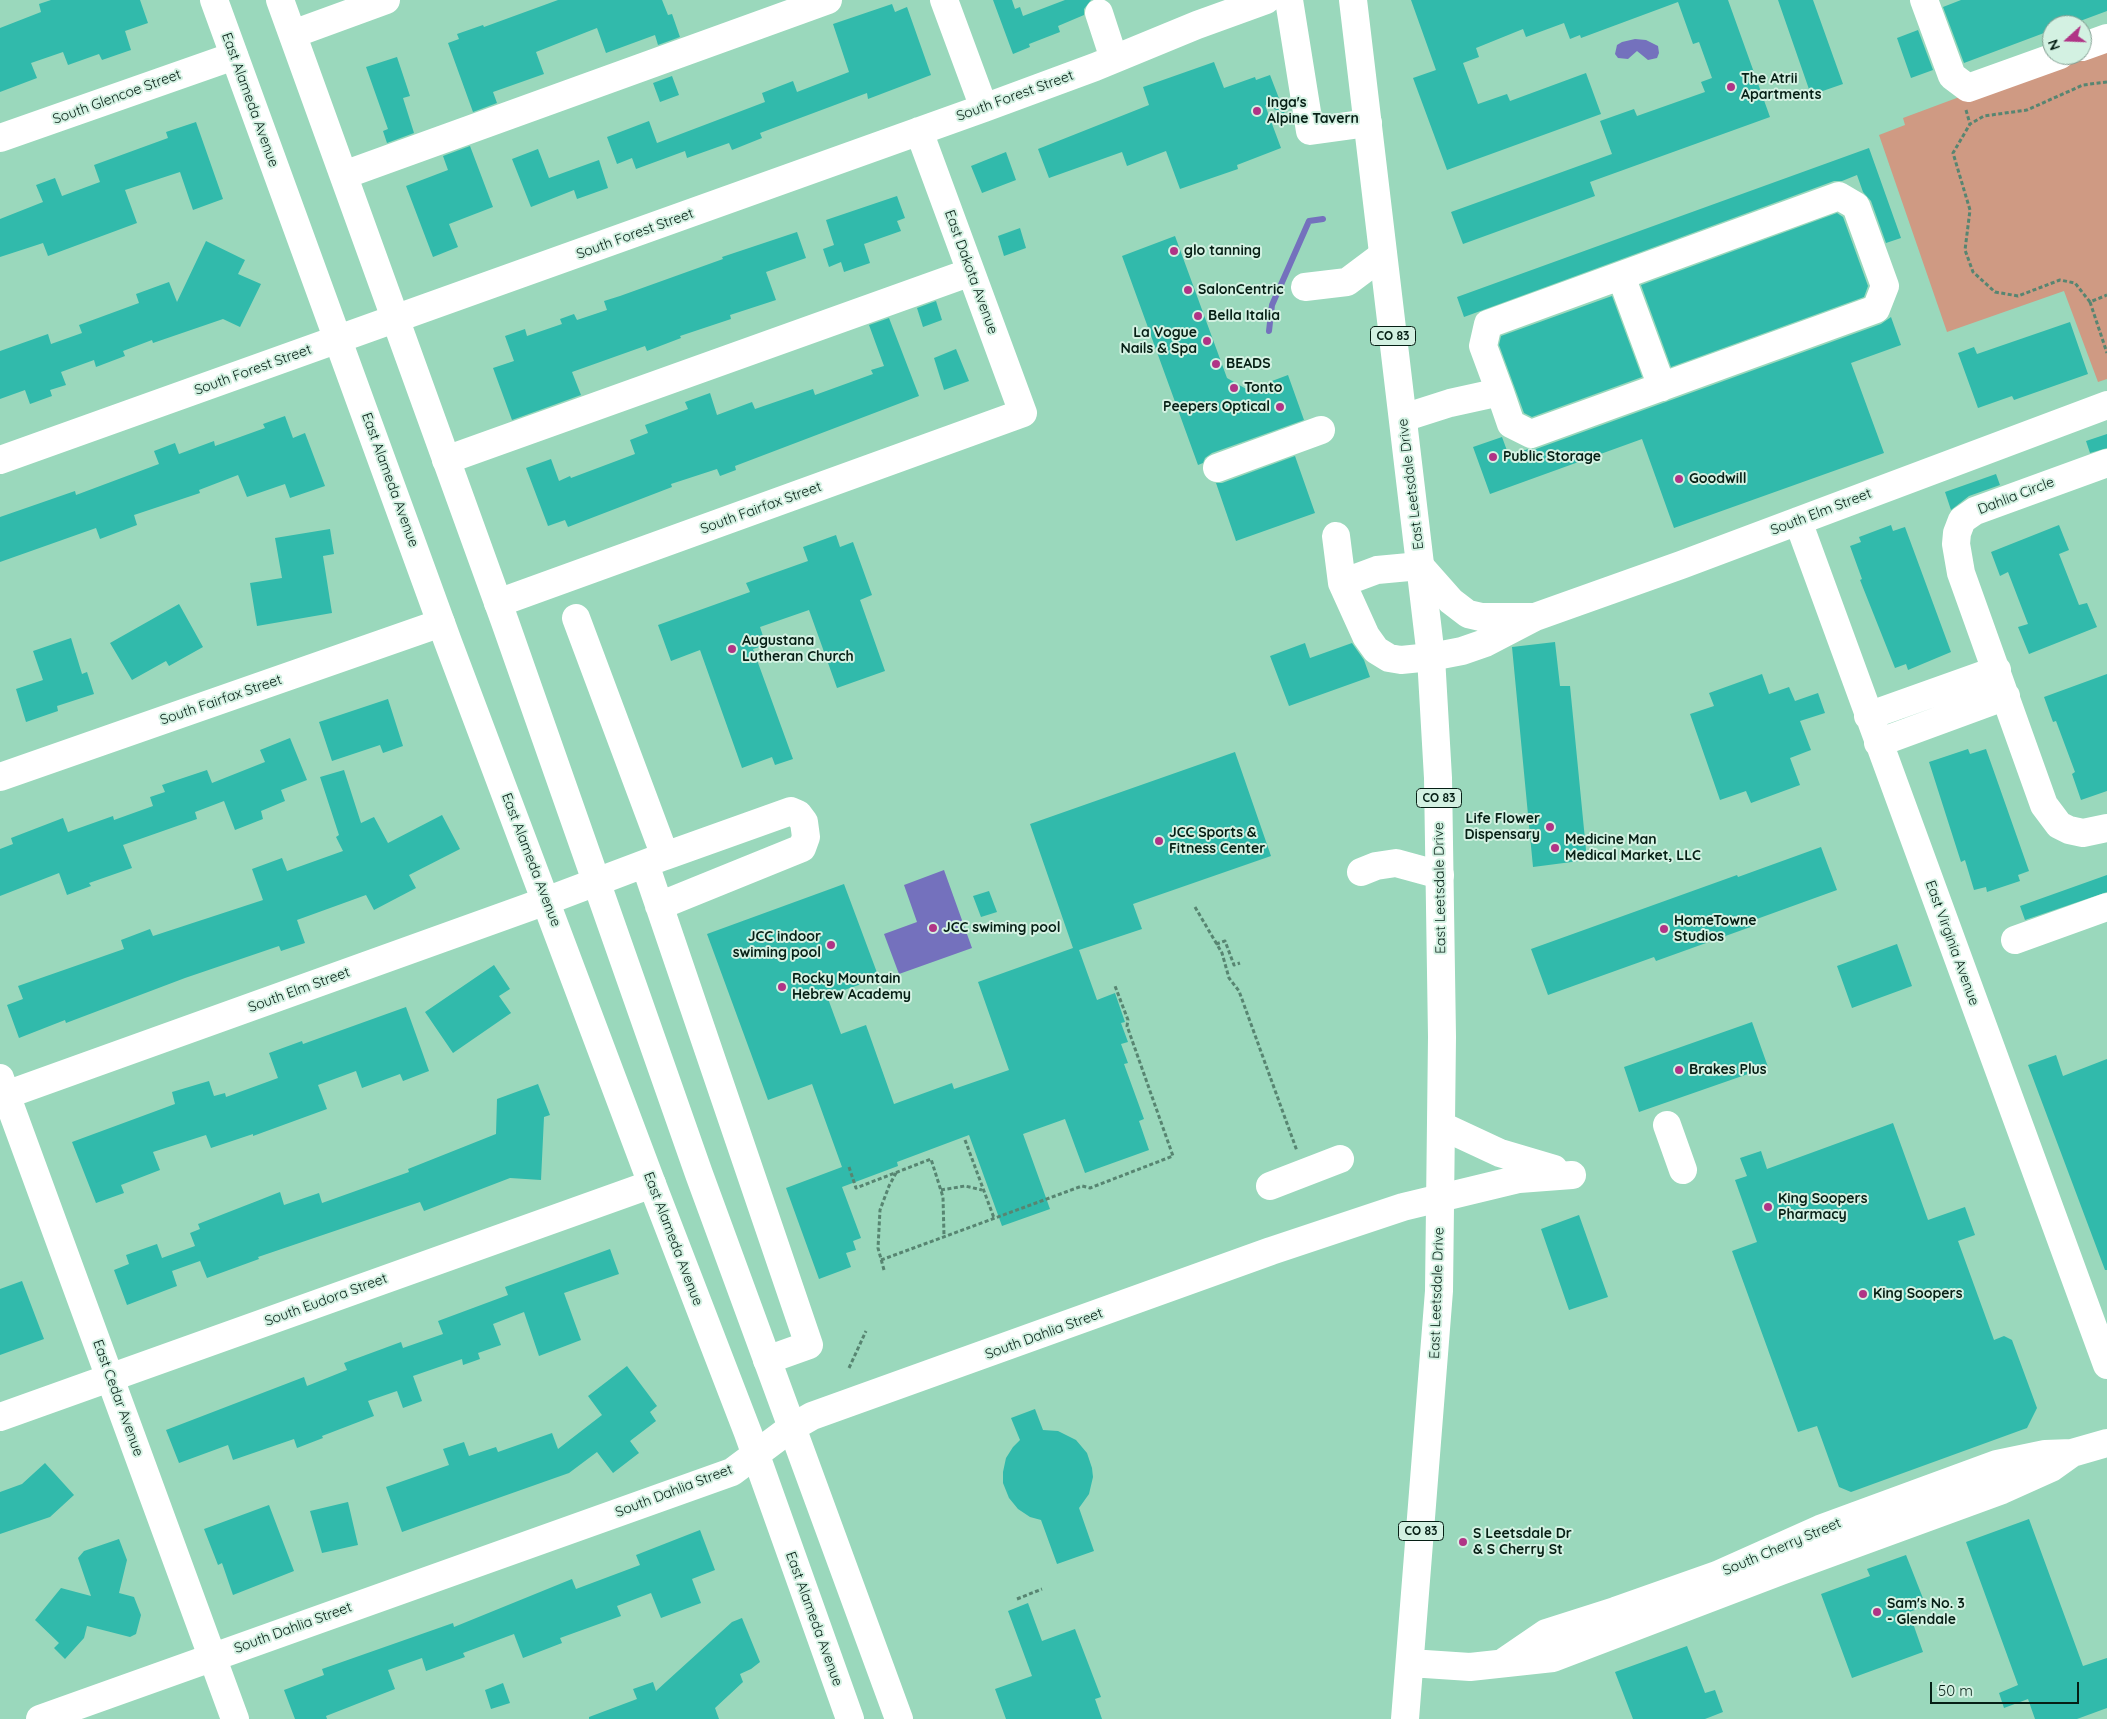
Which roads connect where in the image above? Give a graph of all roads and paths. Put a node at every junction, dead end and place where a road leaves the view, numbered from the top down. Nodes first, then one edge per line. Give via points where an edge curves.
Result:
1 (214, 0) edge
2 (280, 0) edge
3 (386, 0) edge
4 (828, 0) edge
5 (944, 0) edge
6 (1266, 0) edge
7 (1289, 0) edge
8 (1353, 0) edge
9 (1924, 0) edge
10 (1099, 13) dead end
11 (293, 34) junction
12 (2107, 38) edge
13 (2092, 43) edge
14 (234, 56) junction
15 (1114, 59) junction
16 (2042, 61) edge
17 (2107, 82) edge
18 (984, 108) junction
19 (1368, 122) junction
20 (919, 131) junction
21 (0, 138) edge
22 (344, 175) junction
23 (1383, 255) junction
24 (971, 272) junction
25 (1621, 276) junction
26 (1305, 287) dead end
27 (2107, 295) edge
28 (2090, 302) junction
29 (396, 319) junction
30 (339, 339) junction
31 (2107, 353) edge
32 (1662, 387) junction
33 (1500, 392) junction
34 (2107, 405) edge
35 (1023, 413) joint
36 (1403, 418) junction
37 (1321, 430) dead end
38 (0, 460) edge
39 (446, 460) junction
40 (2107, 463) edge
41 (1217, 468) dead end
42 (1798, 521) junction
43 (1336, 536) dead end
44 (1420, 566) junction
45 (1342, 583) junction
46 (498, 603) junction
47 (1535, 617) junction
48 (576, 618) dead end
49 (442, 623) junction
50 (1431, 657) junction
51 (1997, 670) junction
52 (2006, 696) junction
53 (1868, 716) junction
54 (1878, 743) junction
55 (0, 777) edge
56 (2107, 828) edge
57 (655, 860) junction
58 (1361, 872) dead end
59 (1440, 875) junction
60 (598, 882) junction
61 (546, 901) junction
62 (659, 906) junction
63 (1195, 907) dead end
64 (2107, 907) edge
65 (2015, 940) dead end
66 (1216, 944) junction
67 (1240, 963) dead end
68 (1115, 986) dead end
69 (2, 1090) edge
70 (1667, 1125) dead end
71 (1442, 1126) junction
72 (965, 1140) dead end
73 (1300, 1159) dead end
74 (1340, 1159) dead end
75 (849, 1167) dead end
76 (1683, 1170) dead end
77 (896, 1173) junction
78 (652, 1184) junction
79 (1270, 1186) dead end
80 (941, 1190) junction
81 (983, 1191) junction
82 (1440, 1198) junction
83 (994, 1218) junction
84 (944, 1236) junction
85 (881, 1260) junction
86 (884, 1270) dead end
87 (866, 1331) dead end
88 (767, 1360) junction
89 (2107, 1365) edge
90 (849, 1368) dead end
91 (110, 1378) junction
92 (0, 1418) edge
93 (791, 1428) junction
94 (2107, 1444) edge
95 (756, 1454) junction
96 (1042, 1589) dead end
97 (1017, 1599) dead end
98 (212, 1657) junction
99 (1410, 1663) junction
100 (40, 1719) edge
101 (235, 1719) edge
102 (850, 1719) edge
103 (898, 1719) edge
104 (1405, 1719) edge

1 - 14 street, East Alameda Avenue
2 - 11 street
3 - 11 street
4 - 22 street
5 - 18 street
6 - 15 street, South Forest Street
7 - 19 street via 1310,131
8 - 19 street, East Leetsdale Drive / CO 83
9 - 16 street via 1952,76 1968,88
10 - 15 street
11 - 22 street
12 - 13 street
14 - 21 street, South Glencoe Street
14 - 30 street, East Alameda Avenue
15 - 18 street, South Forest Street
17 - 28 path via 2083,85 2027,110 1984,116 1970,124 1953,153 1970,210 1965,250 1973,272 1995,292 2018,296 2060,280 2075,283
18 - 20 street, South Forest Street
19 - 23 street, East Leetsdale Drive / CO 83
20 - 24 street, East Dakota Avenue
20 - 29 street, South Forest Street
22 - 29 street
23 - 26 street via 1347,282
23 - 36 street, East Leetsdale Drive / CO 83
24 - 35 street, East Dakota Avenue
24 - 39 street
25 - 32 street
25 - 32 street via 1839,196 1856,206 1885,286 1876,310
25 - 33 street via 1488,324 1483,346
27 - 28 path
28 - 31 path
29 - 30 street, South Forest Street
29 - 39 street
30 - 38 street, South Forest Street
30 - 49 street, East Alameda Avenue
32 - 33 street via 1531,434 1511,424
33 - 36 street
34 - 42 street, South Elm Street
35 - 46 street, South Fairfax Street
36 - 44 street, East Leetsdale Drive / CO 83
37 - 41 street
39 - 46 street
40 - 51 street, Dahlia Circle via 1975,511 1962,520 1957,533 1957,558
42 - 47 street, South Elm Street
42 - 53 street, East Virginia Avenue
43 - 45 street, South Elm Street
44 - 45 street via 1377,570
44 - 47 street, South Elm Street via 1451,601 1468,614
44 - 50 street, East Leetsdale Drive / CO 83
45 - 50 street, South Elm Street via 1366,636 1376,650 1401,660
46 - 60 street
47 - 50 street, South Elm Street via 1485,643
48 - 57 street
49 - 55 street, South Fairfax Street
49 - 61 street, East Alameda Avenue
50 - 59 street, East Leetsdale Drive / CO 83
51 - 52 street, Dahlia Circle
51 - 53 street
52 - 54 street
52 - 56 street, Dahlia Circle via 2044,805 2053,818 2059,825 2076,831
53 - 54 street, East Virginia Avenue
54 - 89 street, East Virginia Avenue
57 - 60 street, South Elm Street
57 - 62 street
57 - 62 street, South Elm Street via 791,811 804,822 806,837 802,848
58 - 59 street via 1396,863
59 - 71 street, East Leetsdale Drive / CO 83
60 - 61 street, South Elm Street
60 - 88 street
61 - 69 street, South Elm Street
61 - 78 street, East Alameda Avenue
62 - 88 street via 809,1345
63 - 66 path
64 - 65 street
66 - 67 path via 1225,941 1234,965
66 - 73 path via 1229,978 1239,991
68 - 83 path via 1174,1156 1090,1188 1082,1186
69 - 91 street, East Cedar Avenue
70 - 76 street
71 - 82 street, East Leetsdale Drive / CO 83
71 - 82 street, South Dahlia Street via 1506,1155 1572,1175 1519,1179
72 - 81 path
74 - 79 street
75 - 77 path via 856,1188
77 - 80 path via 931,1159
77 - 85 path via 880,1210 878,1248
78 - 91 street, South Eudora Street
78 - 95 street, East Alameda Avenue
80 - 81 path via 965,1186
80 - 84 path
81 - 83 path
82 - 93 street, South Dahlia Street via 1271,1251 812,1416
82 - 99 street, East Leetsdale Drive / CO 83 via 1437,1321
83 - 84 path
84 - 85 path
85 - 86 path
87 - 90 path
88 - 93 street
91 - 92 street, South Eudora Street
91 - 98 street, East Cedar Avenue
93 - 95 street, South Dahlia Street
93 - 103 street
94 - 99 street, South Cherry Street via 2072,1453 2050,1468 2002,1490 1553,1658 1470,1667
95 - 98 street, South Dahlia Street via 732,1472
95 - 102 street, East Alameda Avenue
96 - 97 path
98 - 100 street, South Dahlia Street
98 - 101 street, East Cedar Avenue
99 - 104 street, East Leetsdale Drive / CO 83

